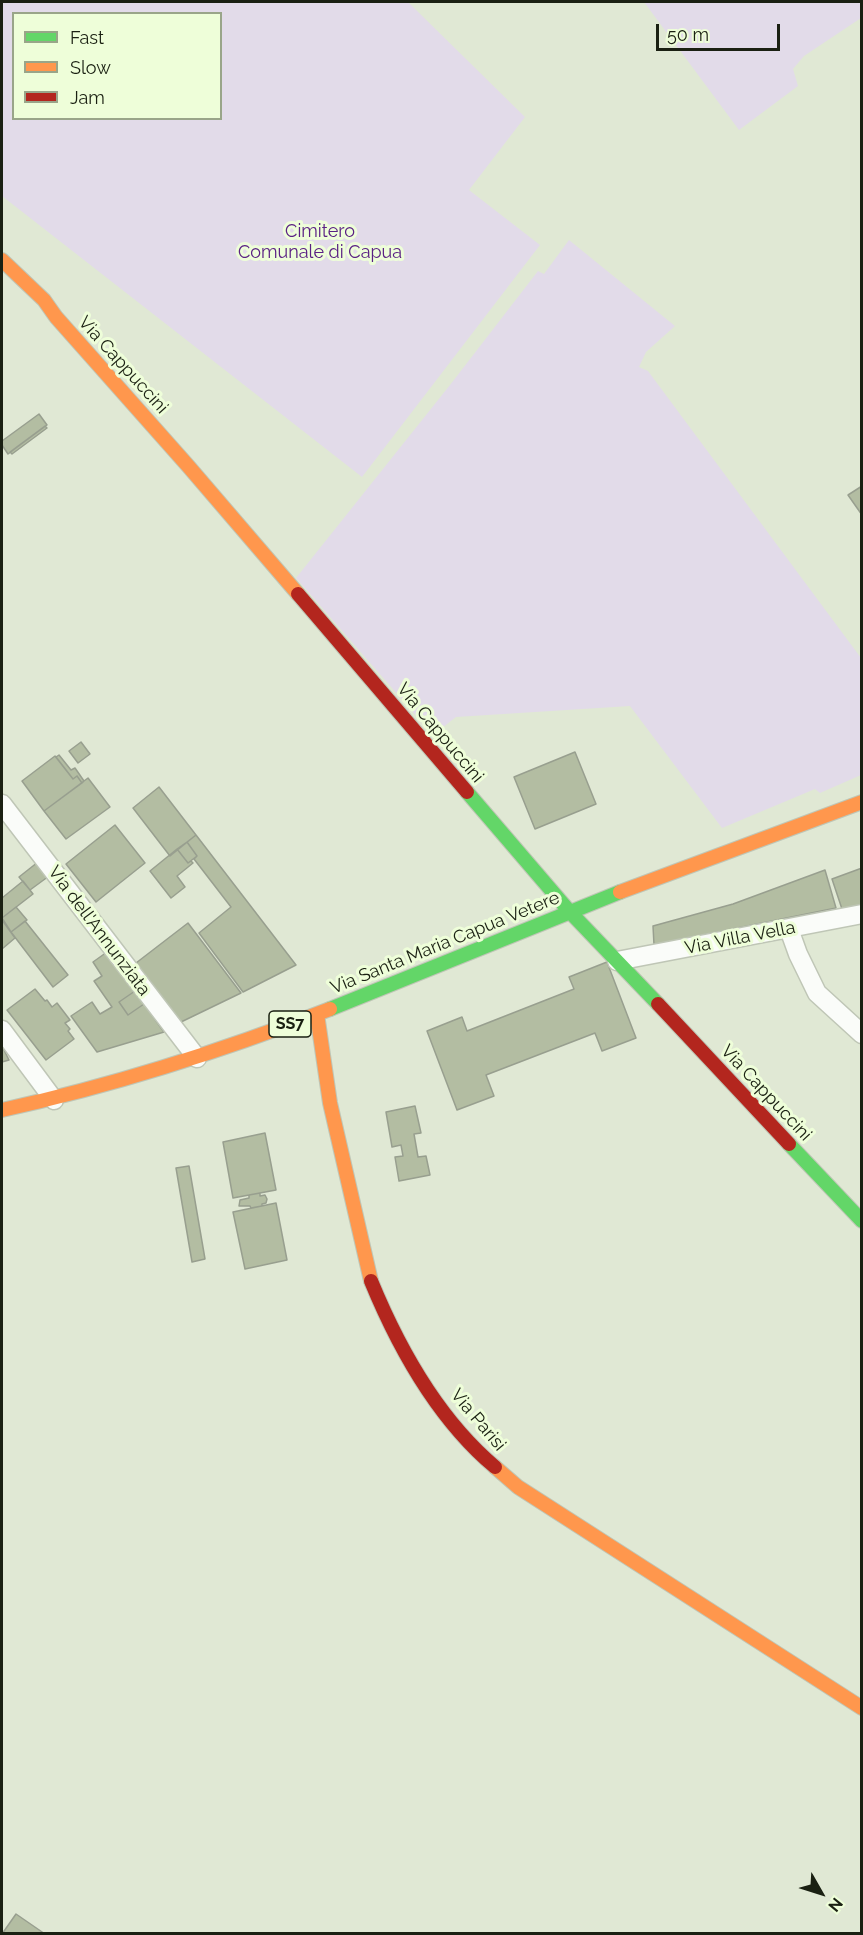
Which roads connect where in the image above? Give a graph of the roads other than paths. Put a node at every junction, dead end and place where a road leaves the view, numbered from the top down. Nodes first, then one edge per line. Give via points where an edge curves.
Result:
1 (2, 260) edge
2 (861, 802) edge
3 (2, 804) edge
4 (569, 911) junction
5 (861, 914) edge
6 (789, 929) junction
7 (618, 961) junction
8 (317, 1014) junction
9 (2, 1030) edge
10 (861, 1034) edge
11 (197, 1058) junction
12 (54, 1100) junction
13 (2, 1110) edge
14 (861, 1221) edge
15 (861, 1708) edge

1 - 4 street, Via Cappuccini via 44,300
2 - 4 street, Via Santa Maria Capua Vetere / SS7
3 - 11 street, Via dell'Annunziata
4 - 7 street, Via Cappuccini
4 - 8 street, Via Santa Maria Capua Vetere / SS7
5 - 6 street, Via Villa Vella
6 - 7 street, Via Villa Vella
6 - 10 street via 817,993
7 - 14 street, Via Cappuccini
8 - 11 street, Via Santa Maria Capua Vetere / SS7
8 - 15 street, Via Parisi via 330,1103 368,1273 402,1349 456,1429 518,1487
9 - 12 street
11 - 12 street, Via Santa Maria Capua Vetere / SS7
12 - 13 street, Via Santa Maria Capua Vetere / SS7

